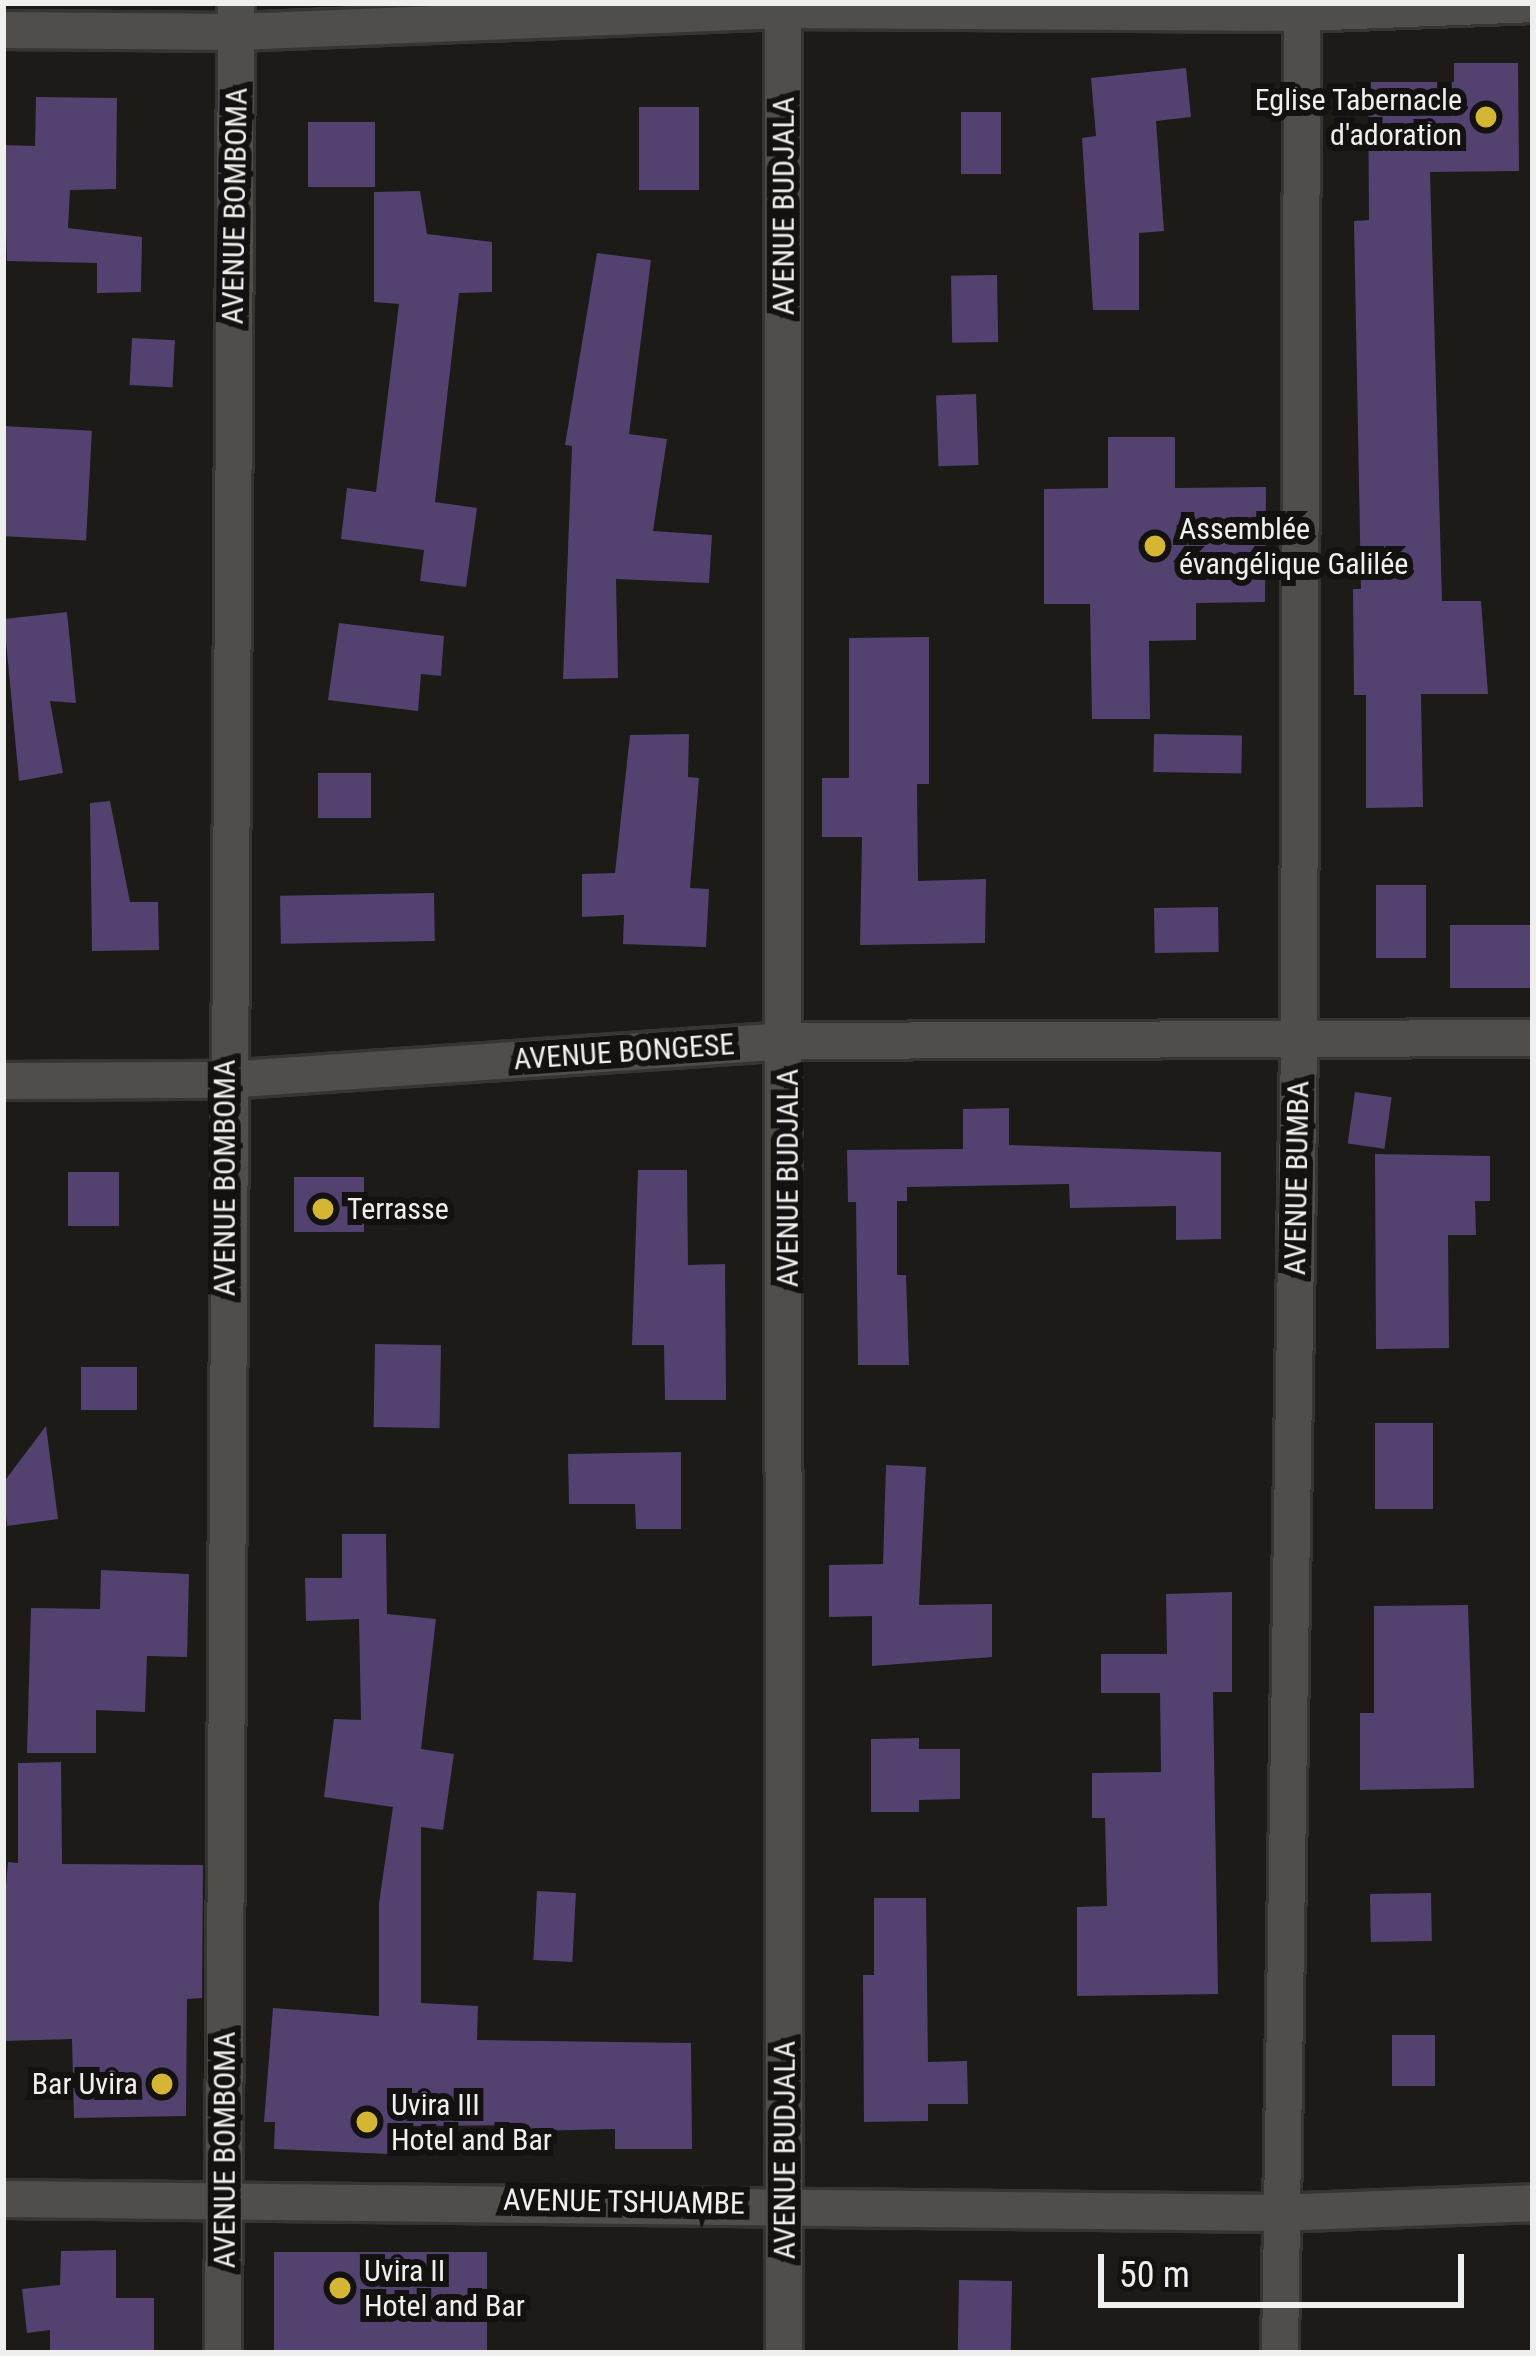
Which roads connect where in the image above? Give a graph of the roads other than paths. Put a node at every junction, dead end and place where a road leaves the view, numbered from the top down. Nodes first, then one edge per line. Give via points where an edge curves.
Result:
1 (1533, 4) edge
2 (783, 7) edge
3 (1302, 8) edge
4 (237, 18) edge
5 (3, 30) edge
6 (1533, 1038) edge
7 (788, 1041) junction
8 (1299, 1044) junction
9 (225, 1080) junction
10 (3, 1081) edge
11 (226, 2197) junction
12 (3, 2199) edge
13 (1533, 2203) edge
14 (784, 2204) junction
15 (1277, 2213) junction
16 (223, 2353) edge
17 (784, 2353) edge
18 (1280, 2353) edge

1 - 3 street
2 - 3 street
2 - 4 street
2 - 7 street, AVENUE BUDJALA
3 - 8 street, AVENUE BUMBA
4 - 5 street
4 - 9 street, AVENUE BOMBOMA
6 - 8 street, AVENUE BONGESE
7 - 8 street, AVENUE BONGESE
7 - 9 street, AVENUE BONGESE
7 - 14 street, AVENUE BUDJALA
8 - 15 street, AVENUE BUMBA
9 - 10 street, AVENUE BONGESE
9 - 11 street, AVENUE BOMBOMA
11 - 12 street, AVENUE TSHUAMBE
11 - 14 street, AVENUE TSHUAMBE
11 - 16 street, AVENUE BOMBOMA
13 - 15 street, AVENUE TSHUAMBE
14 - 15 street, AVENUE TSHUAMBE
14 - 17 street, AVENUE BUDJALA
15 - 18 street, AVENUE BUMBA

